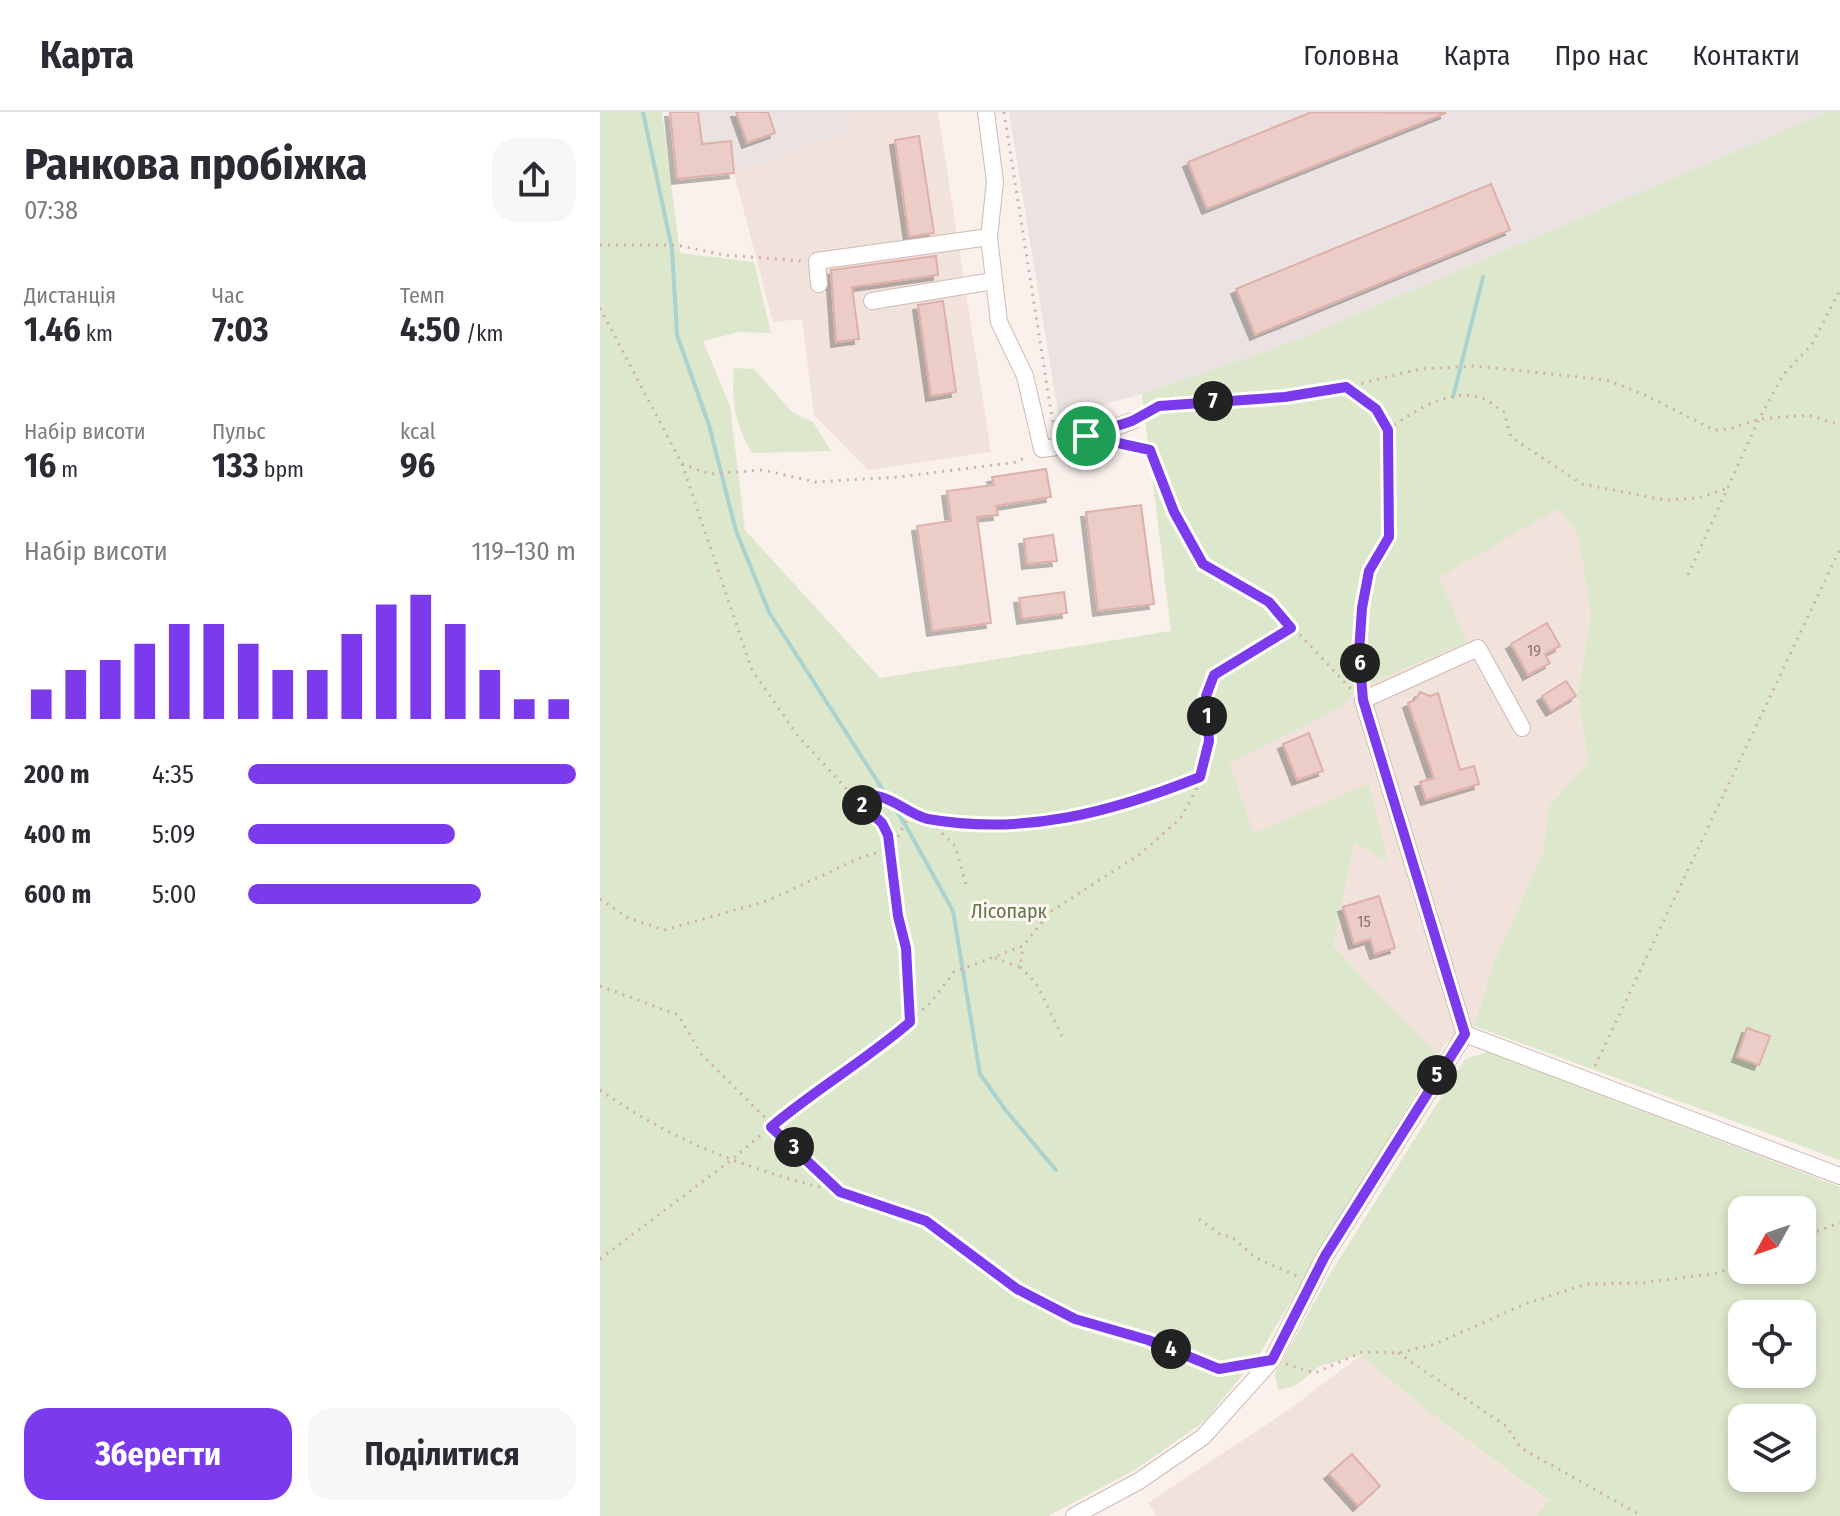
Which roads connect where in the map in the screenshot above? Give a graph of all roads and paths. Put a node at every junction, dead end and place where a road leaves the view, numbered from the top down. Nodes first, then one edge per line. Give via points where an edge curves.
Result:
1 (986, 112) edge
2 (1004, 112) edge
3 (989, 237) junction
4 (600, 245) edge
5 (817, 261) junction
6 (993, 281) junction
7 (819, 284) dead end
8 (1840, 290) edge
9 (872, 301) dead end
10 (600, 308) edge
11 (1346, 387) junction
12 (1759, 419) junction
13 (1132, 421) joint
14 (1840, 425) edge
15 (1388, 430) junction
16 (1055, 436) dead end
17 (1086, 436) junction
18 (1042, 449) junction
19 (682, 464) junction
20 (1725, 489) junction
21 (1840, 549) edge
22 (1688, 575) dead end
23 (1291, 628) junction
24 (1363, 700) junction
25 (1522, 728) dead end
26 (1200, 777) junction
27 (853, 796) junction
28 (910, 813) junction
29 (928, 819) junction
30 (892, 849) junction
31 (966, 884) dead end
32 (600, 899) edge
33 (1023, 946) junction
34 (994, 957) junction
35 (1020, 967) junction
36 (600, 986) edge
37 (910, 1022) junction
38 (1465, 1034) junction
39 (1062, 1036) dead end
40 (1589, 1080) junction
41 (600, 1090) edge
42 (771, 1127) junction
43 (730, 1161) junction
44 (1840, 1176) edge
45 (840, 1192) junction
46 (1199, 1219) dead end
47 (1840, 1223) edge
48 (1816, 1232) edge
49 (600, 1259) edge
50 (1728, 1269) edge
51 (1312, 1281) junction
52 (1398, 1353) junction
53 (1272, 1360) junction
54 (1074, 1516) edge
55 (1642, 1516) edge

1 - 3 street via 995,182
2 - 16 path
3 - 5 street
3 - 6 street
4 - 5 path via 676,245 725,255
5 - 7 street
6 - 9 street
6 - 18 street via 999,322 1025,376
8 - 12 path via 1812,344 1783,375
10 - 19 path
11 - 12 path via 1420,369 1476,366 1607,380 1714,430
11 - 13 path via 1159,406
11 - 15 path via 1376,409
12 - 14 path via 1809,415
12 - 20 path
13 - 17 street
15 - 20 path via 1416,409 1453,397 1482,397 1504,412 1511,437 1582,484 1665,500
15 - 24 path via 1389,537 1369,571 1362,608
17 - 18 street
17 - 23 path via 1150,450 1174,512 1203,564 1269,602
18 - 19 path via 1017,462 815,482 763,470 710,474
19 - 27 path via 752,670 798,736
20 - 22 path
21 - 40 path
23 - 24 path
23 - 26 path via 1214,675 1206,696 1209,741
24 - 25 street via 1478,648
24 - 38 street
26 - 29 path via 1081,817 1013,824
26 - 33 path via 1180,819 1140,854 1050,912
27 - 28 path via 879,796
27 - 30 path via 882,823
28 - 29 path
28 - 30 path
29 - 31 path via 955,846
30 - 32 path via 862,857 767,901 664,930 628,918
30 - 37 path
33 - 34 path
33 - 35 path
34 - 35 path
34 - 37 path via 954,972
35 - 39 path via 1036,983
36 - 42 path via 678,1015 702,1055
37 - 42 path
38 - 40 street
38 - 51 street
40 - 44 street
41 - 43 path via 635,1115
42 - 43 path
42 - 45 path
43 - 45 path
43 - 49 path
45 - 53 path via 926,1221 1017,1289 1075,1319 1148,1340 1219,1369
46 - 51 path via 1256,1258
47 - 48 path
50 - 52 path via 1642,1283 1587,1284 1525,1304 1435,1344
51 - 53 street
52 - 53 path via 1362,1352 1315,1373
52 - 55 path via 1506,1426 1521,1448
53 - 54 street via 1203,1437 1139,1481

